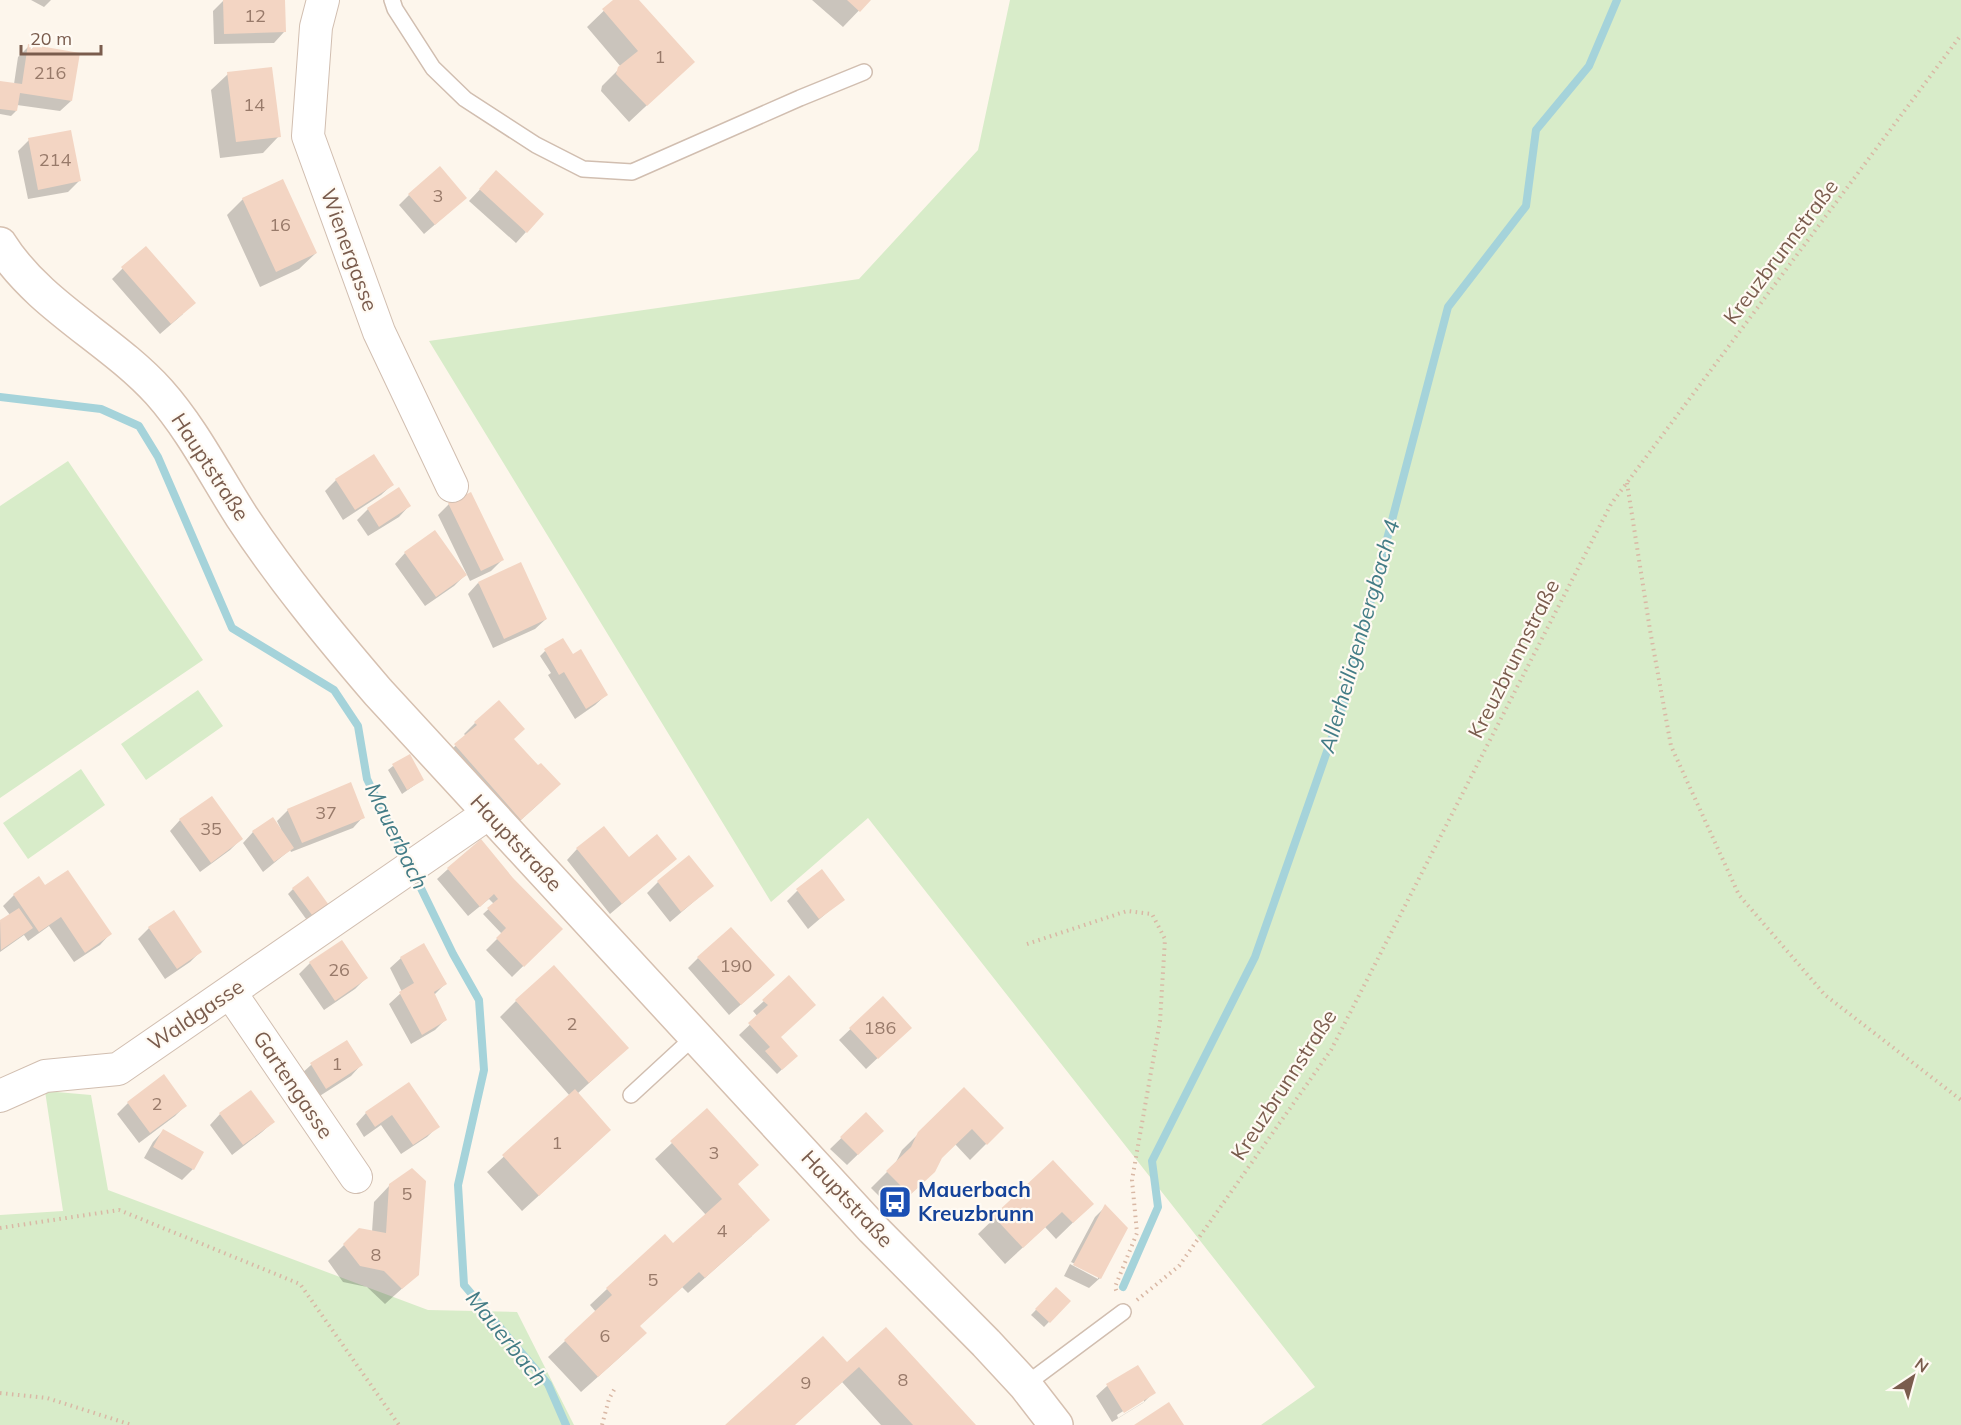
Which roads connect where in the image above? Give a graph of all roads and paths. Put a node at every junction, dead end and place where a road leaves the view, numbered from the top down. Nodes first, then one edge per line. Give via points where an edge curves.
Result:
1 (323, 0) edge
2 (392, 0) edge
3 (1961, 35) edge
4 (864, 72) dead end
5 (3, 255) edge
6 (1627, 482) junction
7 (452, 486) dead end
8 (489, 813) junction
9 (1027, 944) dead end
10 (230, 992) junction
11 (695, 1036) junction
12 (631, 1095) dead end
13 (0, 1096) edge
14 (1961, 1100) edge
15 (356, 1177) dead end
16 (0, 1228) edge
17 (1123, 1312) junction
18 (1025, 1385) junction
19 (615, 1388) dead end
20 (0, 1393) edge
21 (132, 1425) edge
22 (399, 1425) edge
23 (602, 1425) edge
24 (1056, 1425) edge

1 - 7 street, Wienergasse via 316,27 308,136 379,332
2 - 4 lane via 433,68 465,99 536,145 583,169 632,172
3 - 6 path, Kreuzbrunnstraße
5 - 8 main road, Hauptstraße via 158,391 304,603 378,692
6 - 14 path via 1671,746 1739,895 1825,995
6 - 17 path, Kreuzbrunnstraße via 1611,504 1331,1050 1179,1266
8 - 10 street, Waldgasse
8 - 11 main road, Hauptstraße
9 - 17 path via 1127,911 1152,914 1165,939 1160,1022 1132,1180 1137,1233 1115,1287
10 - 13 street, Waldgasse via 118,1069 45,1076
10 - 15 street, Gartengasse
11 - 12 lane
11 - 18 main road, Hauptstraße via 873,1229
16 - 22 path via 119,1210 300,1284
17 - 18 lane
18 - 24 main road, Hauptstraße
19 - 23 path
20 - 21 path via 47,1398

